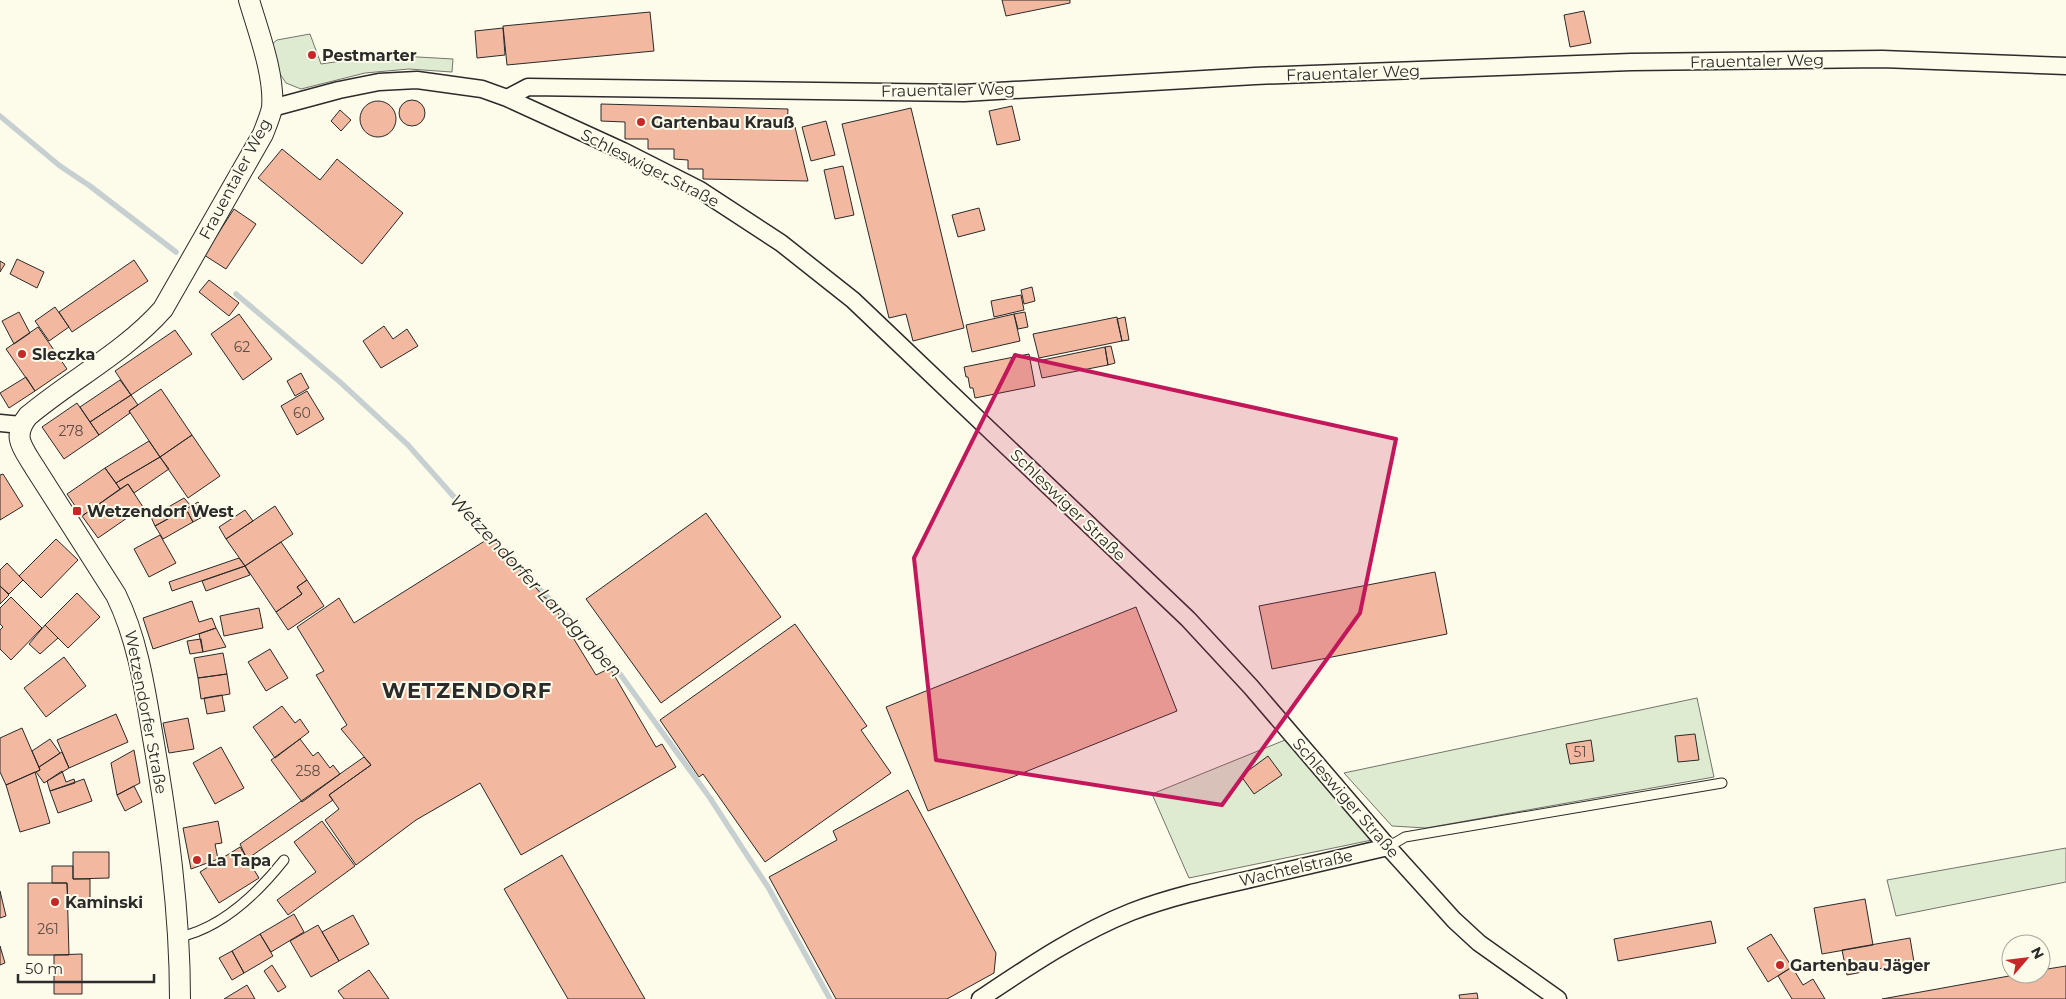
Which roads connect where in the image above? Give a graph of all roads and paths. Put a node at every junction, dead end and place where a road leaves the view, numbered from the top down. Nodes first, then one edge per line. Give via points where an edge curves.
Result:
1 (249, 0) edge
2 (2066, 66) edge
3 (507, 98) junction
4 (272, 108) junction
5 (0, 423) edge
6 (21, 425) junction
7 (1722, 782) dead end
8 (1388, 847) junction
9 (284, 860) dead end
10 (179, 937) junction
11 (180, 999) edge
12 (980, 999) edge
13 (1558, 999) edge

1 - 4 street via 267,67
2 - 3 street, Frauentaler Weg via 1882,59 1631,62 1255,76 964,92 528,88
3 - 4 street, Frauentaler Weg via 482,89 418,80 379,82
3 - 8 street, Schleswiger Straße via 700,190 781,243 854,300 1188,619 1251,687
4 - 6 street, Frauentaler Weg via 263,134 163,309 142,330 37,408
5 - 6 street
6 - 10 street, Wetzendorfer Straße via 19,436 22,446 107,580 132,635 148,707 170,839
7 - 8 lane, Wachtelstraße via 1405,837
8 - 12 street, Wachtelstraße via 1202,890 1130,913 1076,939
8 - 13 street, Schleswiger Straße via 1479,944
9 - 10 lane via 264,885 208,928
10 - 11 street, Wetzendorfer Straße

